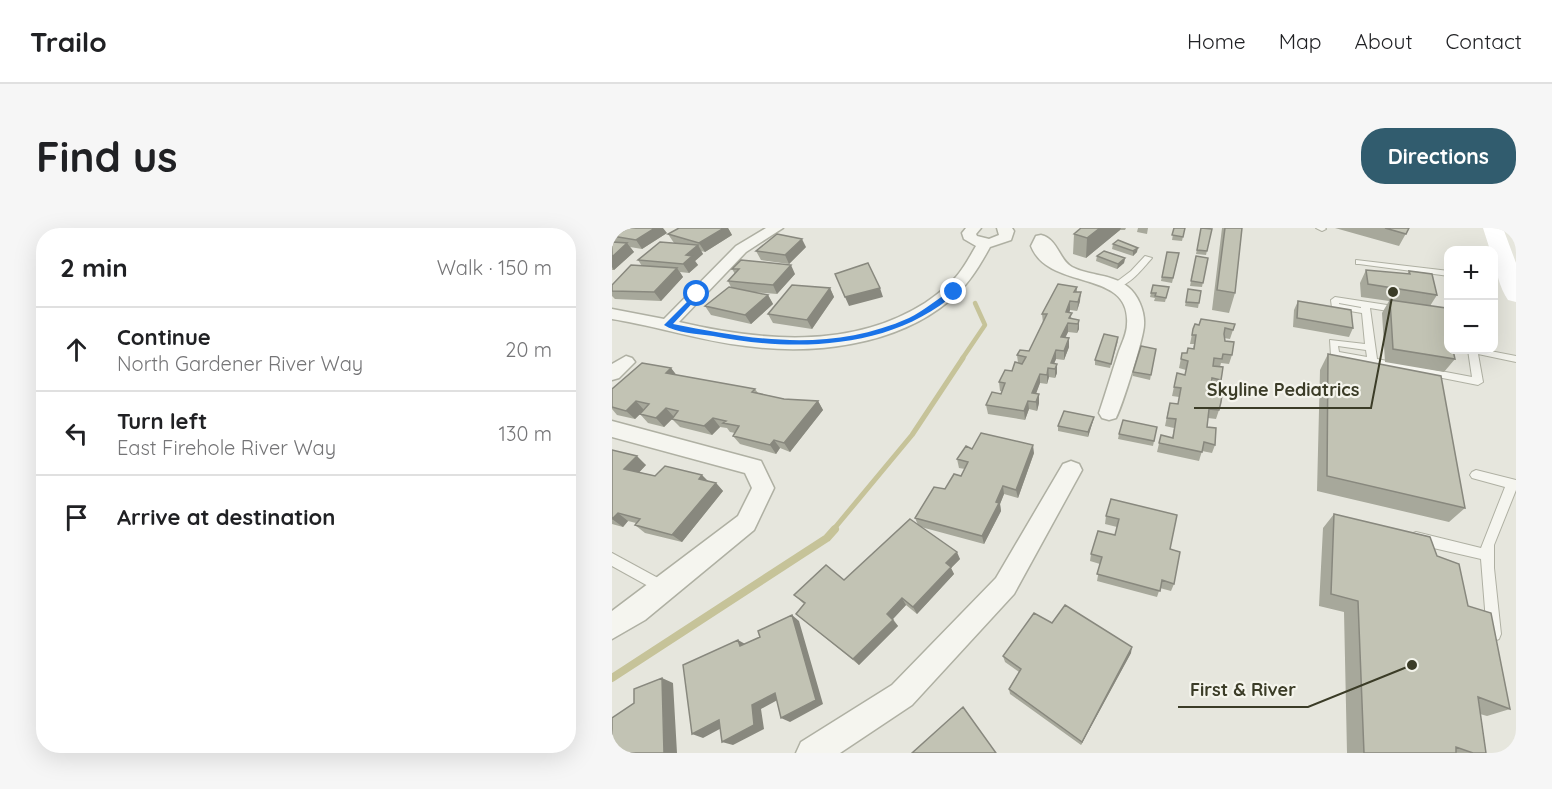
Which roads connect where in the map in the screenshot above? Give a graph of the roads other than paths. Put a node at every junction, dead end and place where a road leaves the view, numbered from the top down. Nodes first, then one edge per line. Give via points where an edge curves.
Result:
1 (776, 228) edge
2 (974, 228) edge
3 (1493, 228) edge
4 (1044, 234) edge
5 (997, 237) edge
6 (1148, 258) dead end
7 (1359, 262) dead end
8 (1499, 264) edge
9 (1444, 273) edge
10 (1118, 285) junction
11 (1516, 295) edge
12 (1407, 311) edge
13 (612, 314) edge
14 (668, 325) junction
15 (1370, 348) junction
16 (1473, 354) edge
17 (1492, 354) edge
18 (1516, 359) edge
19 (1372, 361) junction
20 (1109, 413) dead end
21 (612, 429) edge
22 (1071, 470) dead end
23 (1476, 474) dead end
24 (1514, 484) edge
25 (1408, 537) edge
26 (1488, 555) junction
27 (612, 559) edge
28 (664, 588) junction
29 (612, 626) edge
30 (1495, 646) edge
31 (812, 753) edge

1 - 14 street via 741,249
2 - 5 street via 969,233 972,239
3 - 8 main road
4 - 5 street
4 - 10 street via 1057,265 1071,273
5 - 14 street via 954,292 912,319 870,333 817,343 779,344
6 - 10 lane
7 - 9 lane
8 - 11 main road
10 - 20 street via 1128,294 1136,312 1136,325
12 - 15 lane via 1366,308
13 - 14 street
15 - 19 lane
15 - 19 lane via 1333,342 1334,354
16 - 19 lane via 1478,382
17 - 18 lane
21 - 28 street via 753,467 763,489 746,523
22 - 31 street via 1005,586 902,695
23 - 24 lane
24 - 26 lane via 1488,545
25 - 26 lane
26 - 30 lane
27 - 28 lane
28 - 29 street

